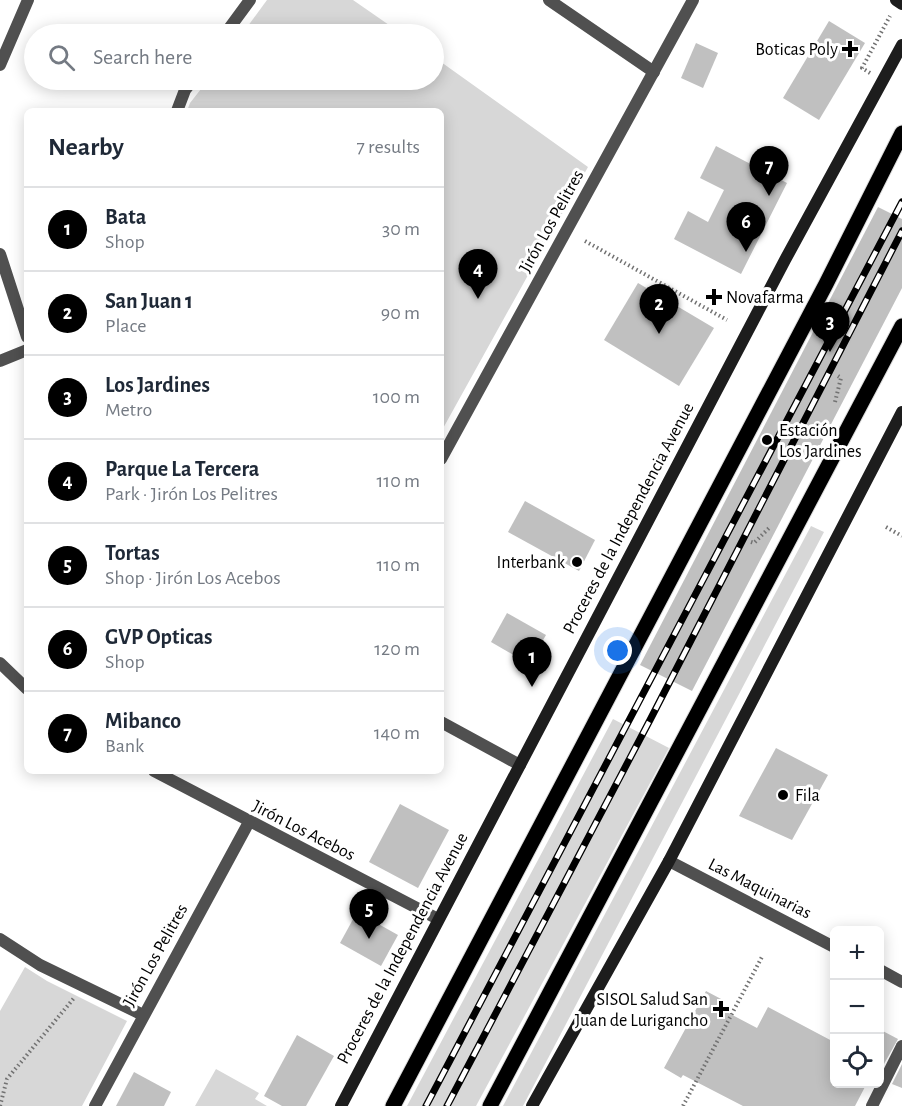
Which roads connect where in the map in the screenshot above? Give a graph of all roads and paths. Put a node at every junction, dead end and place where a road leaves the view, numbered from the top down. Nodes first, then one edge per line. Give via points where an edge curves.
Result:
1 (28, 0) edge
2 (250, 0) edge
3 (549, 0) edge
4 (693, 0) edge
5 (899, 2) edge
6 (232, 24) edge
7 (902, 45) edge
8 (866, 55) junction
9 (873, 60) dead end
10 (0, 65) edge
11 (862, 68) dead end
12 (654, 72) junction
13 (185, 90) edge
14 (178, 108) edge
15 (902, 133) edge
16 (585, 241) dead end
17 (0, 254) edge
18 (727, 320) dead end
19 (902, 326) edge
20 (24, 328) edge
21 (24, 351) edge
22 (0, 361) edge
23 (838, 376) dead end
24 (835, 402) dead end
25 (902, 412) edge
26 (444, 454) edge
27 (886, 527) dead end
28 (769, 528) dead end
29 (902, 536) edge
30 (751, 542) dead end
31 (0, 663) edge
32 (24, 686) edge
33 (444, 725) edge
34 (520, 765) junction
35 (160, 774) edge
36 (249, 822) junction
37 (669, 861) junction
38 (438, 919) junction
39 (0, 939) edge
40 (830, 945) edge
41 (763, 955) dead end
42 (884, 973) edge
43 (902, 982) edge
44 (84, 986) junction
45 (143, 1015) junction
46 (902, 1046) edge
47 (0, 1106) edge
48 (95, 1106) edge
49 (341, 1106) edge
50 (393, 1106) edge
51 (490, 1106) edge
52 (532, 1106) edge
53 (684, 1106) edge
54 (872, 1106) edge

1 - 10 street
2 - 6 street
3 - 12 street
4 - 12 street, Jirón Los Pelitres
5 - 8 path
7 - 34 main road, Proceres de la Independencia Avenue
8 - 9 path
8 - 11 path
12 - 26 street, Jirón Los Pelitres
13 - 14 street
15 - 50 main road
16 - 18 path
17 - 20 street
19 - 51 main road
21 - 22 street
23 - 24 path via 842,378
25 - 37 main road
27 - 29 path
28 - 30 path
31 - 32 street
33 - 34 street
34 - 38 main road, Proceres de la Independencia Avenue
35 - 36 street, Jirón Los Acebos
36 - 38 street, Jirón Los Acebos
36 - 45 street, Jirón Los Pelitres
37 - 40 street, Las Maquinarias
37 - 52 main road
38 - 49 main road, Proceres de la Independencia Avenue
39 - 44 street via 40,965
41 - 53 path
42 - 43 street
44 - 45 street
44 - 47 path via 7,1079
45 - 48 street, Jirón Los Pelitres
46 - 54 street

